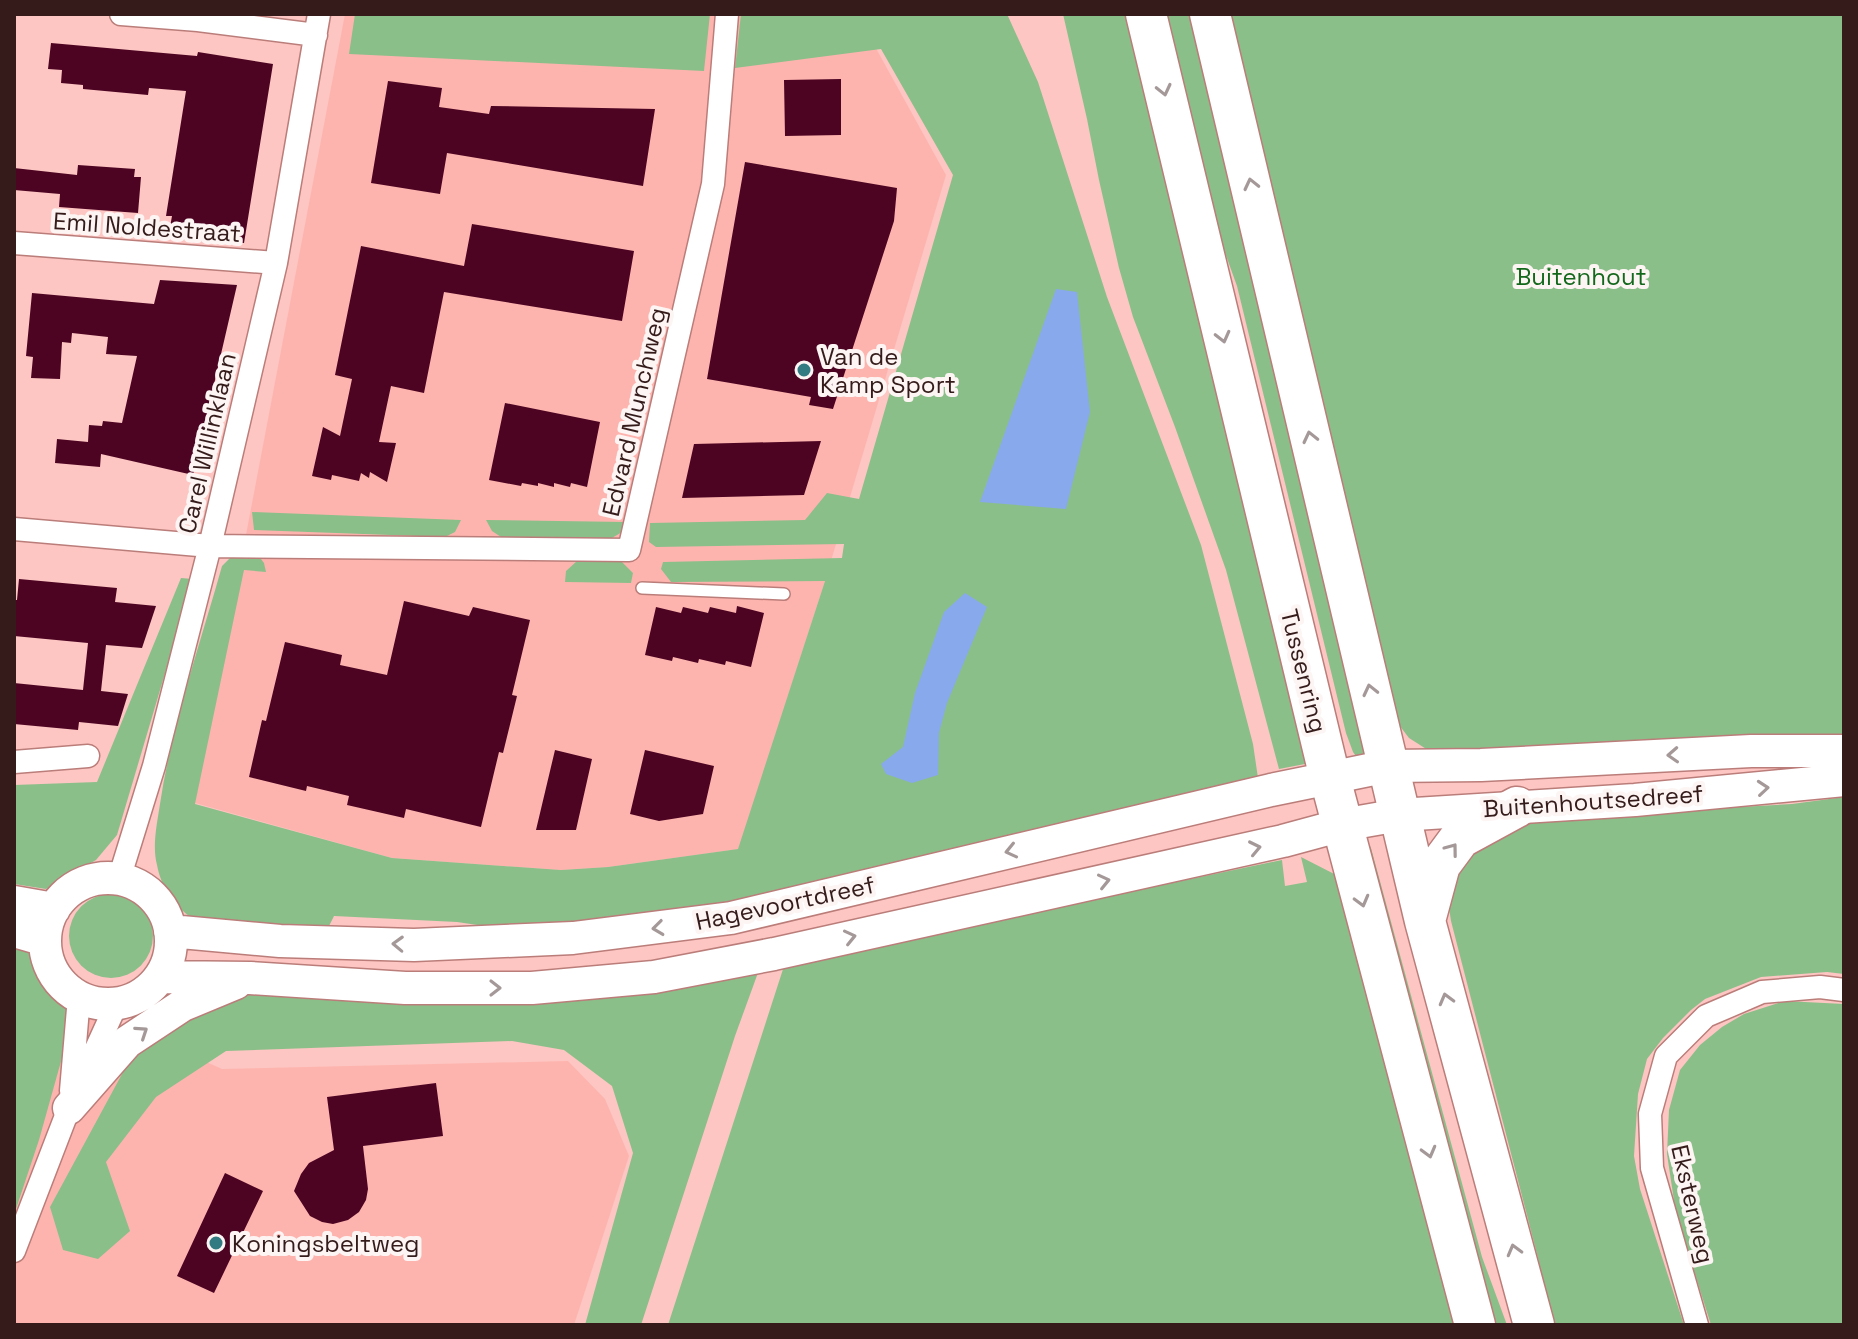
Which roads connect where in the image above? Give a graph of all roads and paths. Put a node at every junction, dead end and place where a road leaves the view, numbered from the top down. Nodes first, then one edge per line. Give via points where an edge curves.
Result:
1 (121, 14) edge
2 (727, 14) edge
3 (1146, 14) edge
4 (1210, 14) edge
5 (214, 18) edge
6 (318, 24) edge
7 (14, 243) edge
8 (276, 263) junction
9 (14, 529) edge
10 (210, 546) junction
11 (642, 588) dead end
12 (784, 594) dead end
13 (1844, 751) edge
14 (88, 756) dead end
15 (14, 762) edge
16 (1388, 766) junction
17 (1330, 778) junction
18 (1844, 780) edge
19 (1517, 807) junction
20 (1399, 815) junction
21 (1342, 825) junction
22 (119, 879) junction
23 (14, 902) edge
24 (54, 909) junction
25 (1425, 921) junction
26 (14, 931) edge
27 (170, 931) junction
28 (45, 940) junction
29 (160, 977) junction
30 (250, 978) junction
31 (1844, 990) edge
32 (79, 997) junction
33 (117, 1003) junction
34 (69, 1108) junction
35 (14, 1251) edge
36 (1475, 1325) edge
37 (1534, 1325) edge
38 (1697, 1325) edge

1 - 5 street
2 - 10 street, Edvard Munchweg via 713,184 629,550
3 -> 17 highway, Tussenring
16 -> 4 highway
5 - 6 street
6 - 8 street, Carel Willinklaan
7 - 8 street, Emil Noldestraat
8 - 10 street, Carel Willinklaan
9 - 10 street
10 - 22 street, Carel Willinklaan
11 - 12 lane
13 -> 16 main road, Buitenhoutsedreef
14 - 15 street
16 - 17 main road, Hagevoortdreef
16 - 20 highway
17 - 21 highway, Tussenring
17 -> 27 main road, Hagevoortdreef via 731,918 653,929 414,945
19 -> 18 main road, Buitenhoutsedreef
19 - 20 main road, Buitenhoutsedreef
25 -> 19 highway via 1440,865 1460,838
20 - 21 main road, Buitenhoutsedreef
20 - 25 highway
30 -> 21 main road, Hagevoortdreef via 405,988 532,988 654,977
21 -> 36 highway, Tussenring
22 - 24 main road via 82,884
22 - 27 main road via 153,897
23 - 24 main road
24 - 28 main road
37 -> 25 highway
26 - 28 main road
27 - 29 main road via 171,947
28 - 32 main road via 54,973
29 - 30 main road, Hagevoortdreef
29 - 33 main road via 134,999
34 -> 30 main road via 127,1042 183,1005
31 - 38 street, Eksterweg via 1762,992 1706,1016 1666,1056 1650,1114 1652,1168
32 - 33 main road
32 - 34 street
33 - 34 street
34 - 35 street

